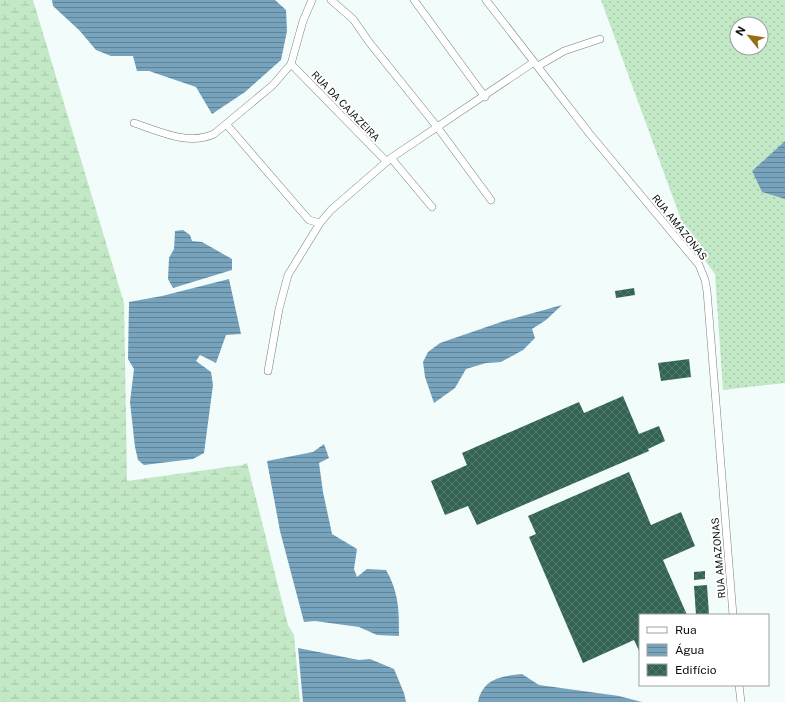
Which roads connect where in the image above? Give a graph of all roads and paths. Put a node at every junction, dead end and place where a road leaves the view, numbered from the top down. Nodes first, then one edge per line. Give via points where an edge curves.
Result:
1 (312, 0) edge
2 (331, 0) edge
3 (414, 0) edge
4 (486, 0) edge
5 (600, 38) dead end
6 (291, 64) junction
7 (536, 64) junction
8 (485, 97) junction
9 (134, 123) dead end
10 (227, 125) junction
11 (438, 128) junction
12 (389, 160) junction
13 (491, 200) dead end
14 (432, 207) dead end
15 (320, 224) junction
16 (268, 371) dead end
17 (733, 614) edge
18 (738, 686) edge
19 (741, 702) edge

1 - 6 street via 303,21
2 - 11 street via 353,19
3 - 8 street
4 - 7 street, RUA AMAZONAS
5 - 7 street via 564,50
6 - 10 street via 273,85
6 - 12 street, RUA DA CAJAZEIRA
7 - 8 street
7 - 17 street, RUA AMAZONAS via 703,273 707,291
8 - 11 street
9 - 10 street via 195,140 214,134
10 - 15 street via 308,220
11 - 12 street
11 - 13 street
12 - 14 street, RUA DA CAJAZEIRA
12 - 15 street via 338,203
15 - 16 street via 288,275 279,308
18 - 19 street

